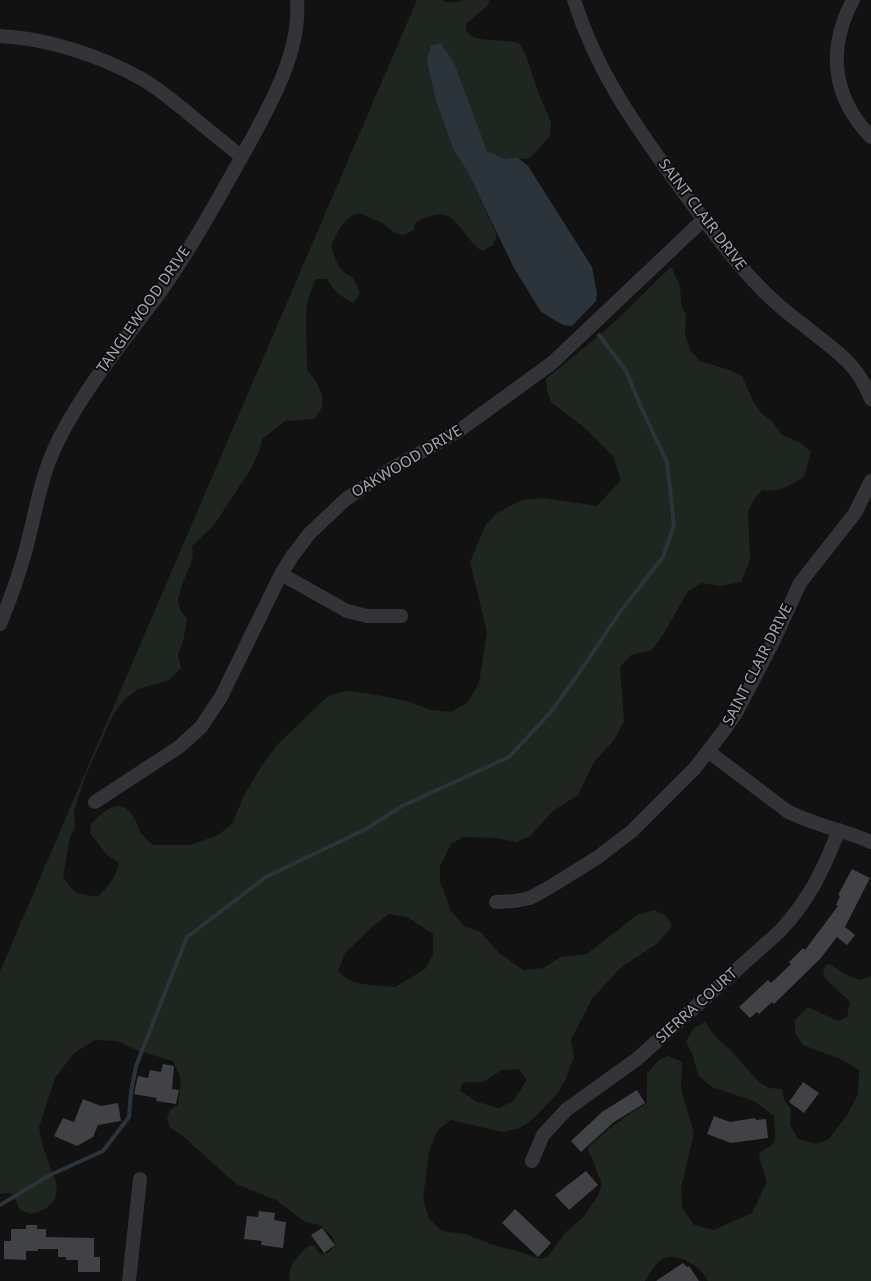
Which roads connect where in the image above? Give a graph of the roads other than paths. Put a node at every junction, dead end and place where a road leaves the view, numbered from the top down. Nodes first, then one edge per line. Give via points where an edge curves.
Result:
1 (297, 0) edge
2 (574, 0) edge
3 (853, 0) edge
4 (0, 36) edge
5 (871, 137) edge
6 (242, 157) junction
7 (704, 219) junction
8 (871, 398) edge
9 (871, 481) edge
10 (281, 574) junction
11 (401, 616) dead end
12 (0, 624) edge
13 (709, 752) junction
14 (95, 802) dead end
15 (839, 830) junction
16 (871, 842) edge
17 (496, 902) dead end
18 (532, 1161) dead end
19 (140, 1179) dead end
20 (129, 1281) edge

1 - 6 street, TANGLEWOOD DRIVE via 291,49 265,115
2 - 7 street, SAINT CLAIR DRIVE via 592,50 616,96
3 - 5 street via 838,39 838,77 848,107
4 - 6 street via 43,42 94,58 143,79
6 - 12 street, TANGLEWOOD DRIVE via 185,254 93,382 59,438 43,477 19,574
7 - 8 street, SAINT CLAIR DRIVE via 752,280 786,312 845,358
7 - 10 street, OAKWOOD DRIVE via 545,368 458,432 391,469 346,499 310,533
9 - 13 street, SAINT CLAIR DRIVE via 855,513 800,583 736,713
10 - 11 street via 347,611 367,616
10 - 14 street, OAKWOOD DRIVE via 221,697 201,727 179,746
13 - 15 street via 787,811
13 - 17 street, SAINT CLAIR DRIVE via 649,816 598,857 530,898
15 - 16 street
15 - 18 street, SIERRA COURT via 816,883 797,914 656,1043 566,1110 543,1135
19 - 20 street

